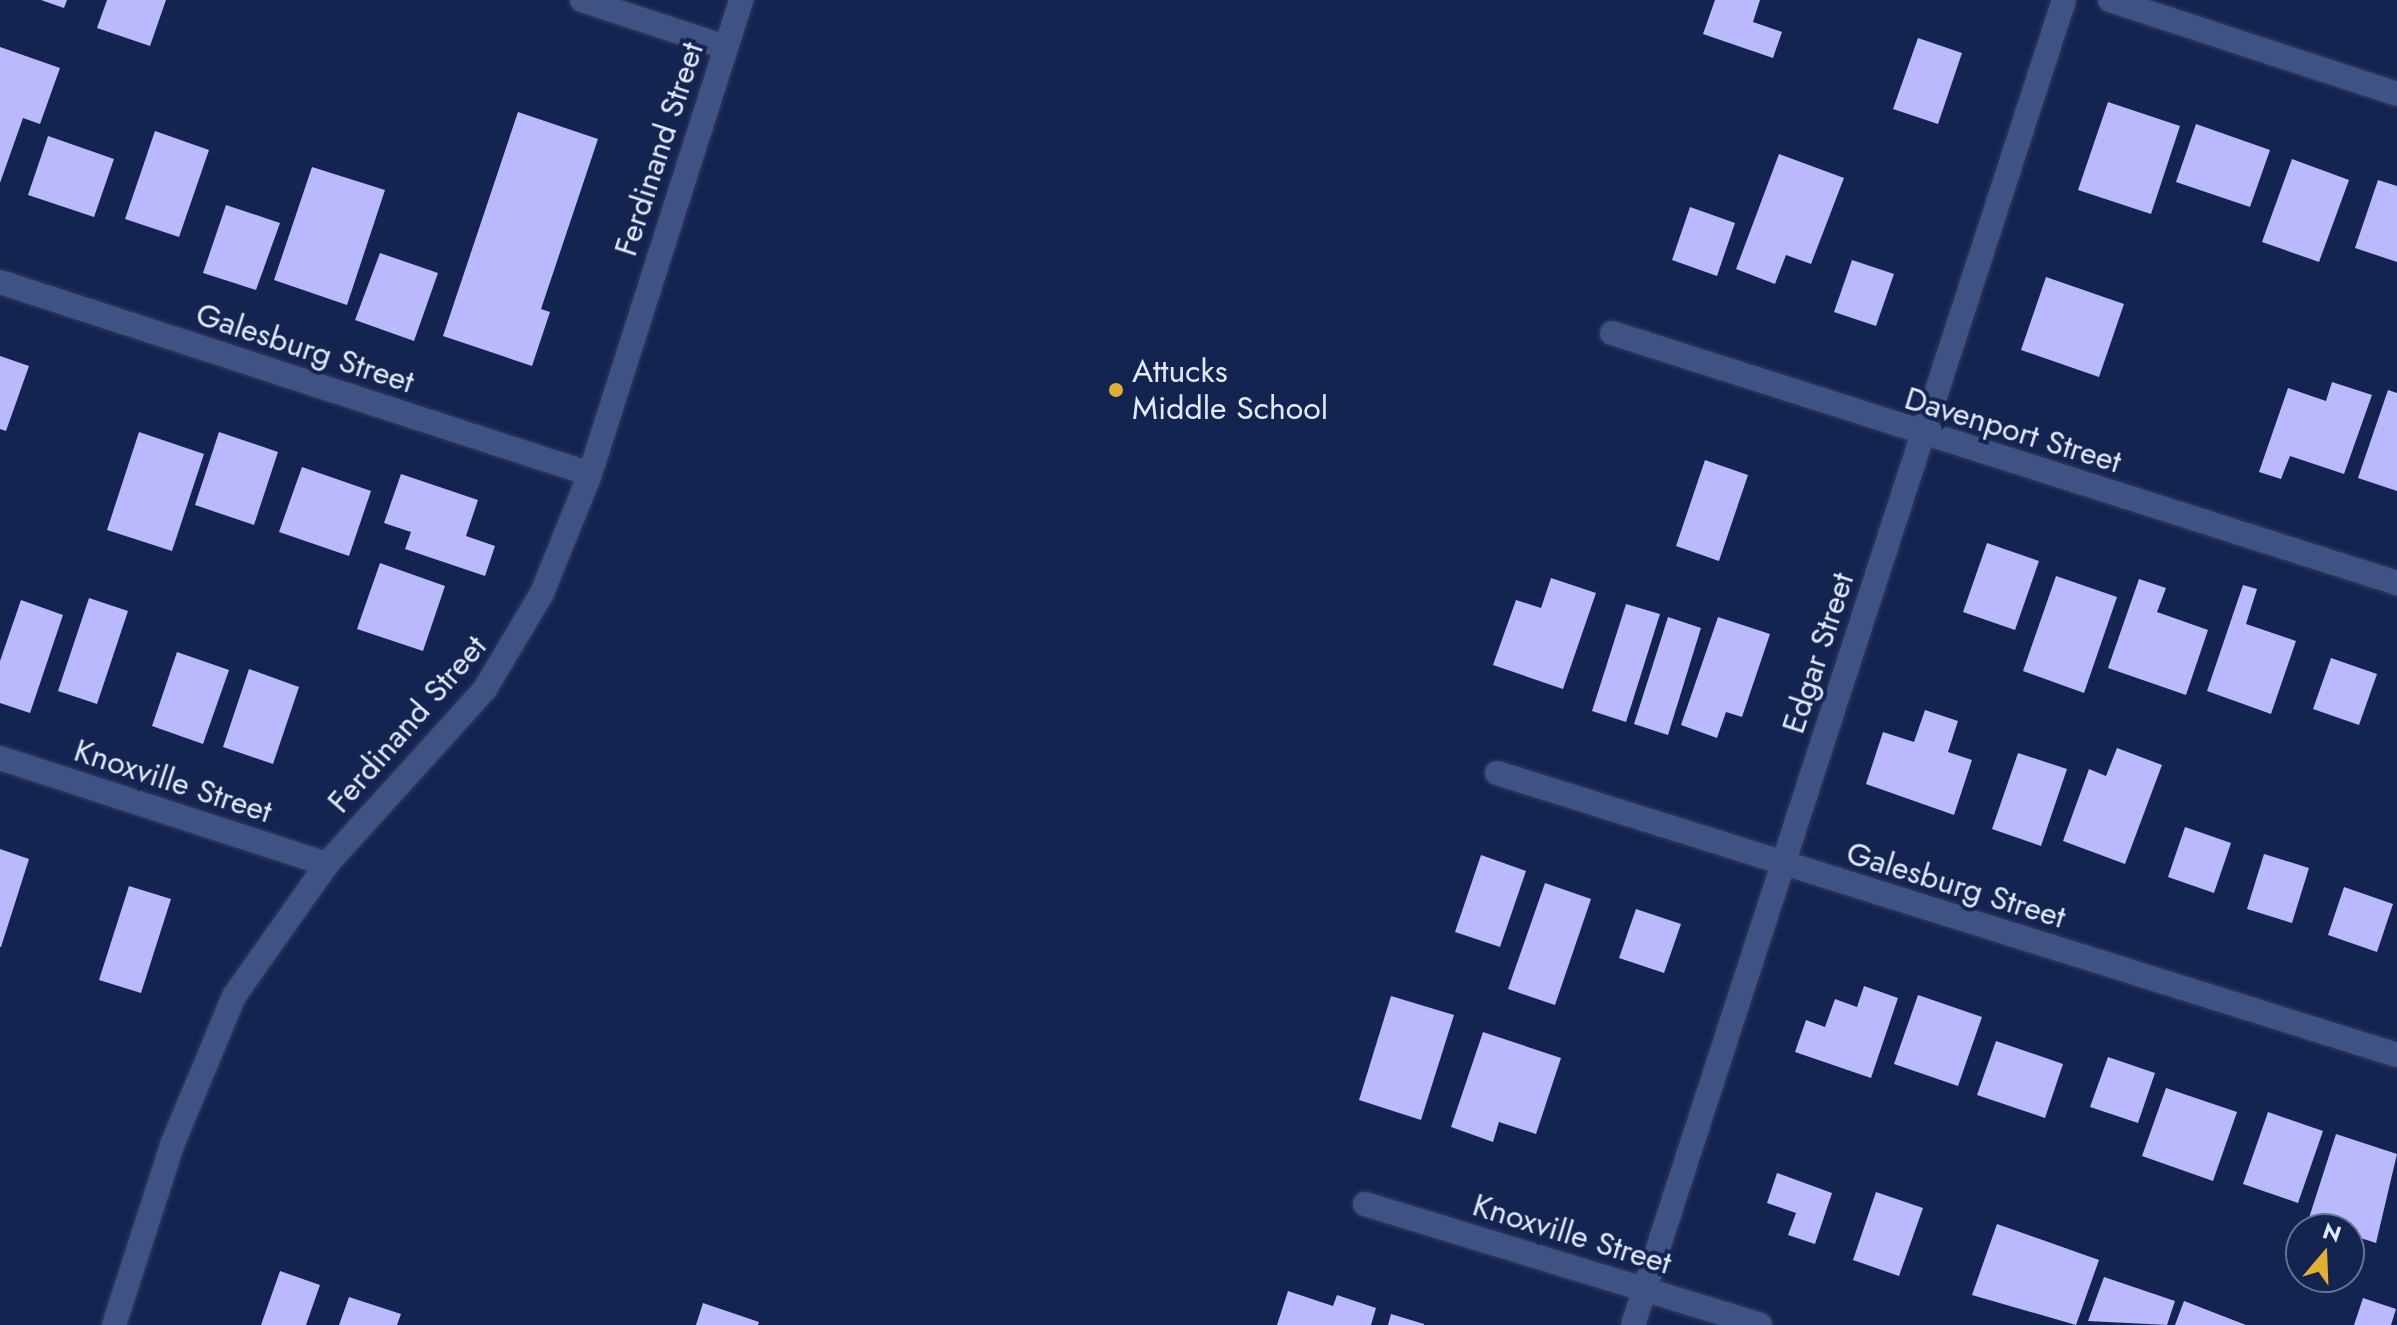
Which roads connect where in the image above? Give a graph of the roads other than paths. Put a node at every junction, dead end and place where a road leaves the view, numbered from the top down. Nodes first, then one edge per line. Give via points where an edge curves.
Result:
1 (582, 0) edge
2 (741, 0) edge
3 (2064, 0) edge
4 (2110, 0) edge
5 (725, 47) junction
6 (2397, 94) edge
7 (0, 282) edge
8 (1612, 333) dead end
9 (1922, 436) junction
10 (590, 474) junction
11 (2397, 583) edge
12 (0, 758) edge
13 (1497, 773) dead end
14 (327, 864) junction
15 (1784, 865) junction
16 (2397, 1055) edge
17 (1365, 1204) dead end
18 (1644, 1289) junction
19 (114, 1325) edge
20 (1633, 1325) edge
21 (1760, 1325) edge

1 - 5 street
2 - 5 street, Ferdinand Street
3 - 9 street, Edgar Street
4 - 6 street
5 - 10 street, Ferdinand Street
7 - 10 street, Galesburg Street
8 - 9 street, Davenport Street
9 - 11 street, Davenport Street
9 - 15 street, Edgar Street
10 - 14 street, Ferdinand Street via 514,648
12 - 14 street, Knoxville Street
13 - 15 street, Galesburg Street
14 - 19 street, Ferdinand Street via 270,938 203,1063
15 - 16 street, Galesburg Street
15 - 18 street, Edgar Street
17 - 18 street, Knoxville Street
18 - 20 street, Edgar Street
18 - 21 street, Knoxville Street

